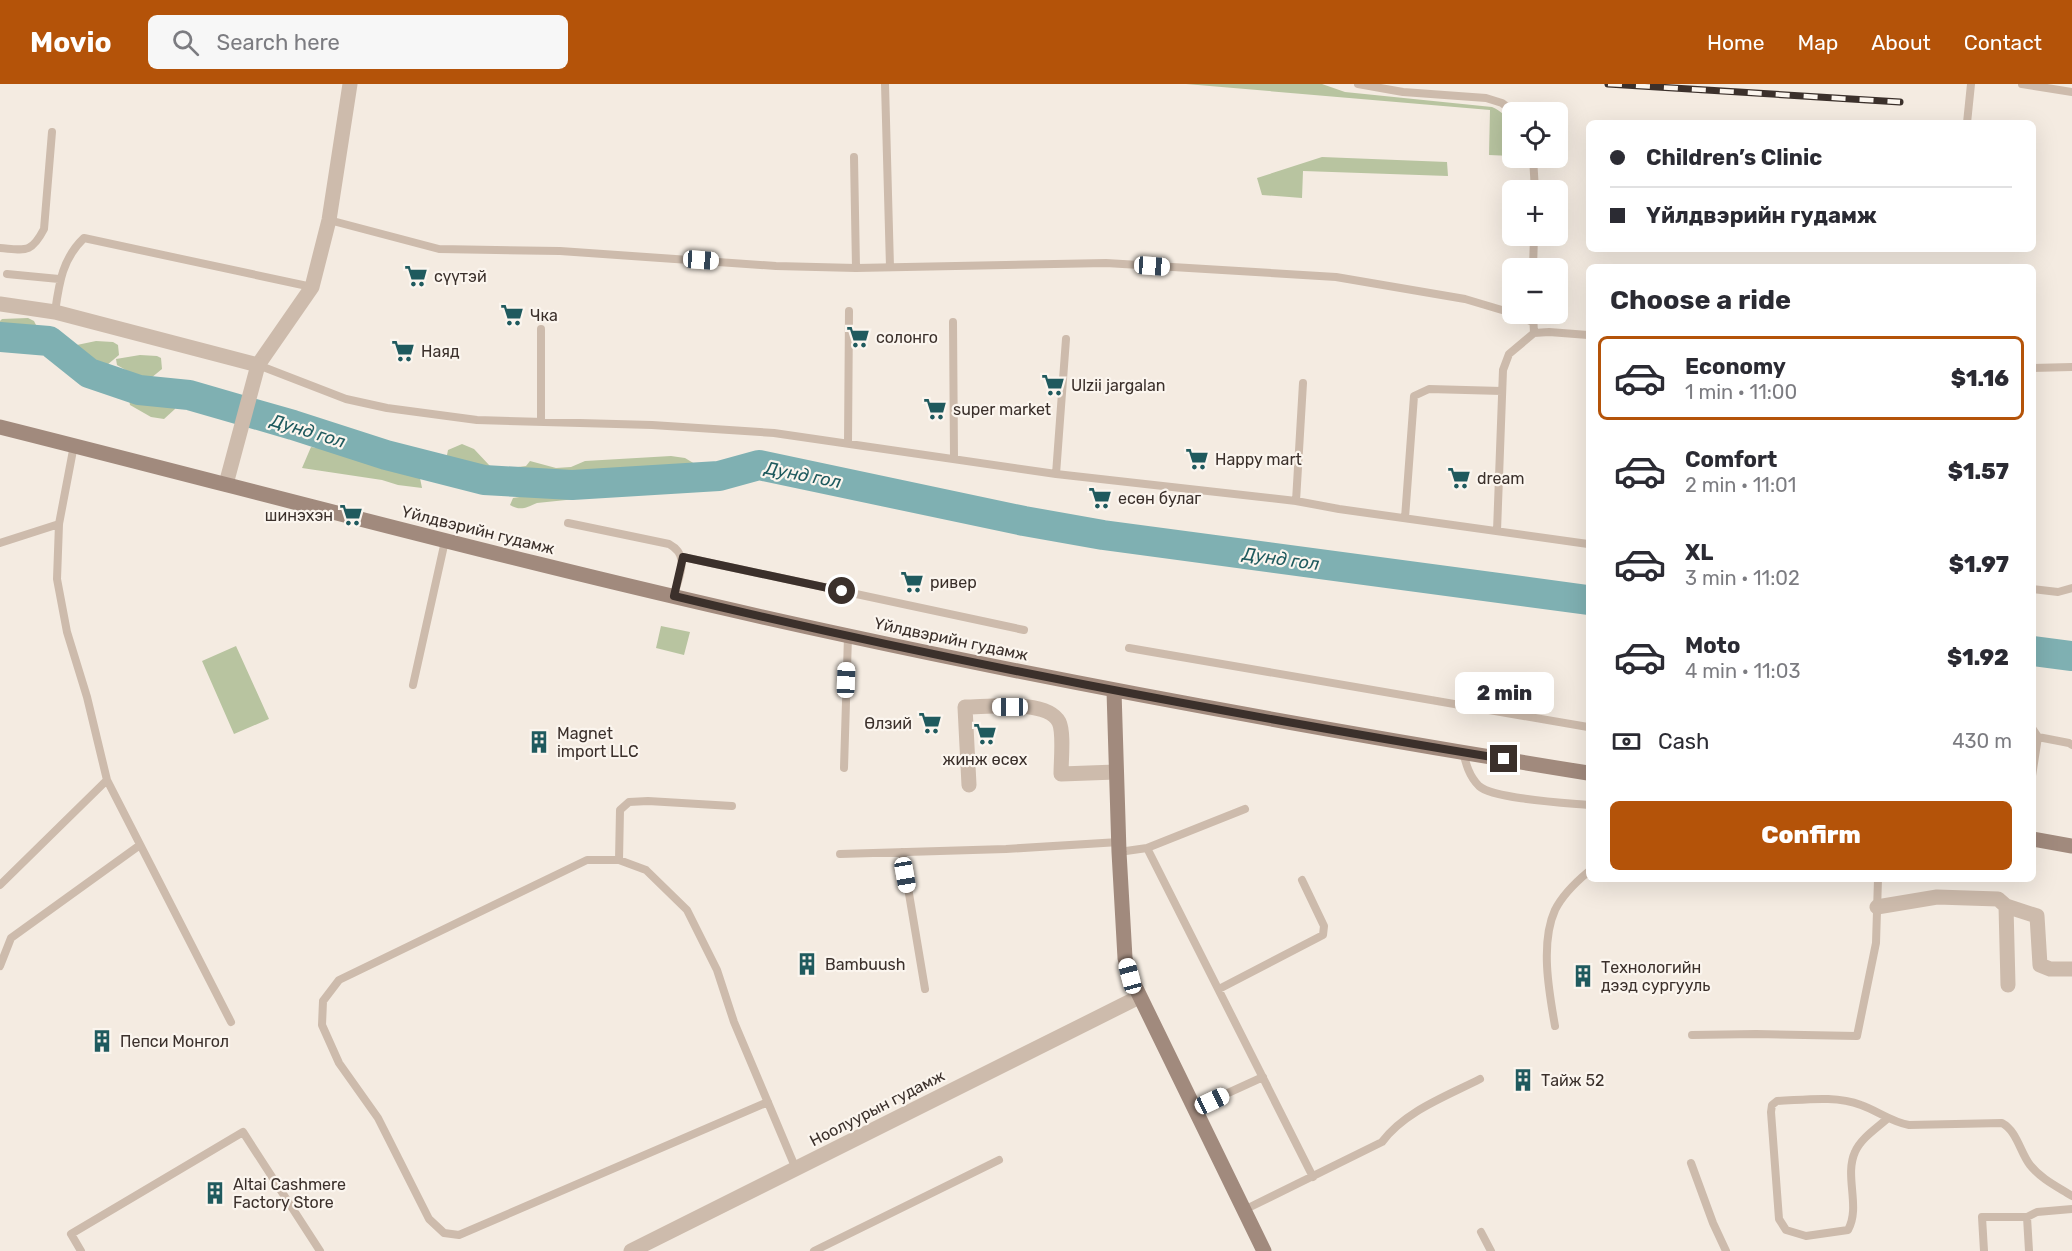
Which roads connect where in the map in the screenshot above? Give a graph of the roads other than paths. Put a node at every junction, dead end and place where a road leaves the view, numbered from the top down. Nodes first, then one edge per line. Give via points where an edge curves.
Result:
1 (350, 84) edge
2 (885, 84) edge
3 (1358, 84) edge
4 (1971, 84) edge
5 (2022, 84) edge
6 (2072, 92) edge
7 (1502, 103) edge
8 (1967, 120) edge
9 (52, 132) dead end
10 (854, 157) dead end
11 (329, 220) junction
12 (0, 248) edge
13 (890, 267) junction
14 (856, 268) junction
15 (7, 274) dead end
16 (59, 279) junction
17 (312, 287) junction
18 (0, 304) edge
19 (1502, 310) edge
20 (849, 311) dead end
21 (55, 312) junction
22 (953, 322) dead end
23 (1533, 324) edge
24 (541, 329) dead end
25 (1534, 333) junction
26 (1586, 335) edge
27 (1066, 339) dead end
28 (258, 365) junction
29 (2072, 367) edge
30 (2036, 368) edge
31 (1303, 383) dead end
32 (1502, 391) junction
33 (541, 422) junction
34 (0, 427) edge
35 (848, 443) junction
36 (74, 445) junction
37 (954, 458) junction
38 (1056, 474) junction
39 (226, 484) junction
40 (1296, 501) junction
41 (1405, 518) junction
42 (568, 523) dead end
43 (58, 524) junction
44 (1497, 531) junction
45 (445, 541) junction
46 (0, 543) edge
47 (1586, 544) edge
48 (683, 557) junction
49 (2072, 588) edge
50 (2036, 589) edge
51 (674, 596) junction
52 (1024, 630) dead end
53 (848, 636) junction
54 (1129, 648) dead end
55 (413, 684) dead end
56 (1114, 691) junction
57 (1586, 727) edge
58 (2036, 734) edge
59 (2038, 737) junction
60 (2072, 745) edge
61 (2036, 750) edge
62 (1462, 752) junction
63 (843, 768) dead end
64 (1116, 772) junction
65 (1586, 772) edge
66 (107, 780) junction
67 (969, 785) dead end
68 (1586, 805) edge
69 (732, 806) dead end
70 (1245, 809) dead end
71 (2036, 840) edge
72 (140, 845) junction
73 (2072, 846) edge
74 (1119, 847) junction
75 (1148, 848) junction
76 (902, 852) junction
77 (840, 854) dead end
78 (619, 860) junction
79 (1586, 874) edge
80 (1302, 880) dead end
81 (1878, 882) edge
82 (1, 883) edge
83 (2006, 906) junction
84 (1877, 907) junction
85 (0, 966) edge
86 (2072, 969) edge
87 (2008, 985) dead end
88 (925, 989) dead end
89 (1219, 989) junction
90 (1139, 997) junction
91 (231, 1022) dead end
92 (1555, 1026) dead end
93 (1692, 1035) dead end
94 (1263, 1077) junction
95 (1480, 1078) dead end
96 (768, 1102) junction
97 (1195, 1108) junction
98 (1888, 1119) junction
99 (999, 1160) dead end
100 (1690, 1163) dead end
101 (796, 1169) junction
102 (1313, 1177) junction
103 (2072, 1196) edge
104 (2072, 1209) edge
105 (1244, 1210) junction
106 (2027, 1217) junction
107 (1481, 1232) dead end
108 (81, 1251) edge
109 (320, 1251) edge
110 (631, 1251) edge
111 (814, 1251) edge
112 (1264, 1251) edge
113 (1491, 1251) edge
114 (1726, 1251) edge
115 (1984, 1251) edge
116 (2029, 1251) edge

1 - 11 street
2 - 13 lane
3 - 7 lane
4 - 8 lane
5 - 6 lane
9 - 12 lane via 44,230 37,243 27,250
10 - 14 lane
11 - 14 lane via 439,249 560,251
11 - 17 street
13 - 14 lane
13 - 19 lane via 1106,263 1335,277 1465,299
15 - 16 lane
16 - 17 lane via 68,257 84,238
16 - 21 lane
17 - 28 street
18 - 21 street
20 - 35 lane
21 - 28 street
22 - 37 lane
23 - 25 lane
24 - 33 lane
25 - 26 lane
25 - 32 lane via 1509,354
27 - 38 lane
28 - 33 lane via 345,399 387,408 477,420
28 - 39 street
29 - 30 lane
31 - 40 lane
32 - 41 lane via 1429,389 1414,396
32 - 44 lane
33 - 35 lane via 774,433
34 - 36 main road, Yйлдвэрийн гудамж
35 - 37 lane
36 - 39 main road, Yйлдвэрийн гудамж
36 - 43 lane
37 - 38 lane
38 - 40 lane
39 - 45 main road, Yйлдвэрийн гудамж
40 - 41 lane
41 - 44 lane
42 - 48 lane via 669,544 679,549
43 - 46 lane
43 - 66 lane via 57,579 67,632
44 - 47 lane
45 - 51 main road, Yйлдвэрийн гудамж
45 - 55 lane
48 - 51 lane
48 - 52 lane
49 - 50 lane via 2058,592
51 - 53 main road, Yйлдвэрийн гудамж
53 - 56 main road, Yйлдвэрийн гудамж
53 - 63 lane
54 - 57 lane
56 - 62 main road, Yйлдвэрийн гудамж
56 - 64 main road
58 - 59 lane
59 - 60 lane
59 - 61 lane
62 - 65 main road, Yйлдвэрийн гудамж
62 - 68 lane via 1468,772 1481,788 1499,794
64 - 67 street via 1061,774 1060,724 1052,713 1032,707 965,707
64 - 74 main road
66 - 72 lane
66 - 82 lane
69 - 78 lane via 629,802 620,810
70 - 75 lane
71 - 73 main road
72 - 85 lane via 11,938
72 - 91 lane
74 - 75 lane
74 - 76 lane
74 - 90 main road via 1125,958
75 - 89 lane
76 - 77 lane
76 - 88 lane
78 - 96 lane via 646,870 687,910 717,970
78 - 96 lane via 587,860 339,980 323,1001 322,1025 339,1063 378,1118 429,1219 444,1233 459,1235
79 - 92 lane via 1555,910 1549,938 1548,981
80 - 89 lane via 1324,926 1323,935
81 - 84 lane
83 - 84 street via 1998,899 1937,897
83 - 86 street via 2037,916 2040,965
83 - 87 street
84 - 93 lane via 1876,943 1857,1036
89 - 94 lane
90 - 97 main road
90 - 101 street, Ноолуурын гудамж
94 - 97 lane
94 - 102 lane
95 - 102 lane via 1413,1114 1382,1142
96 - 101 lane
97 - 105 main road
98 - 98 lane via 1861,1105 1835,1100 1777,1101 1772,1106 1779,1219 1786,1230 1806,1236 1848,1230 1853,1217 1855,1152
98 - 103 lane via 1909,1125 2002,1123 2008,1126 2032,1167
99 - 111 lane
100 - 114 lane
101 - 110 street, Ноолуурын гудамж
102 - 105 lane
104 - 106 lane via 2037,1212
105 - 112 main road
106 - 115 lane via 1982,1217
106 - 116 lane
107 - 113 lane
108 - 109 lane via 71,1234 243,1132

